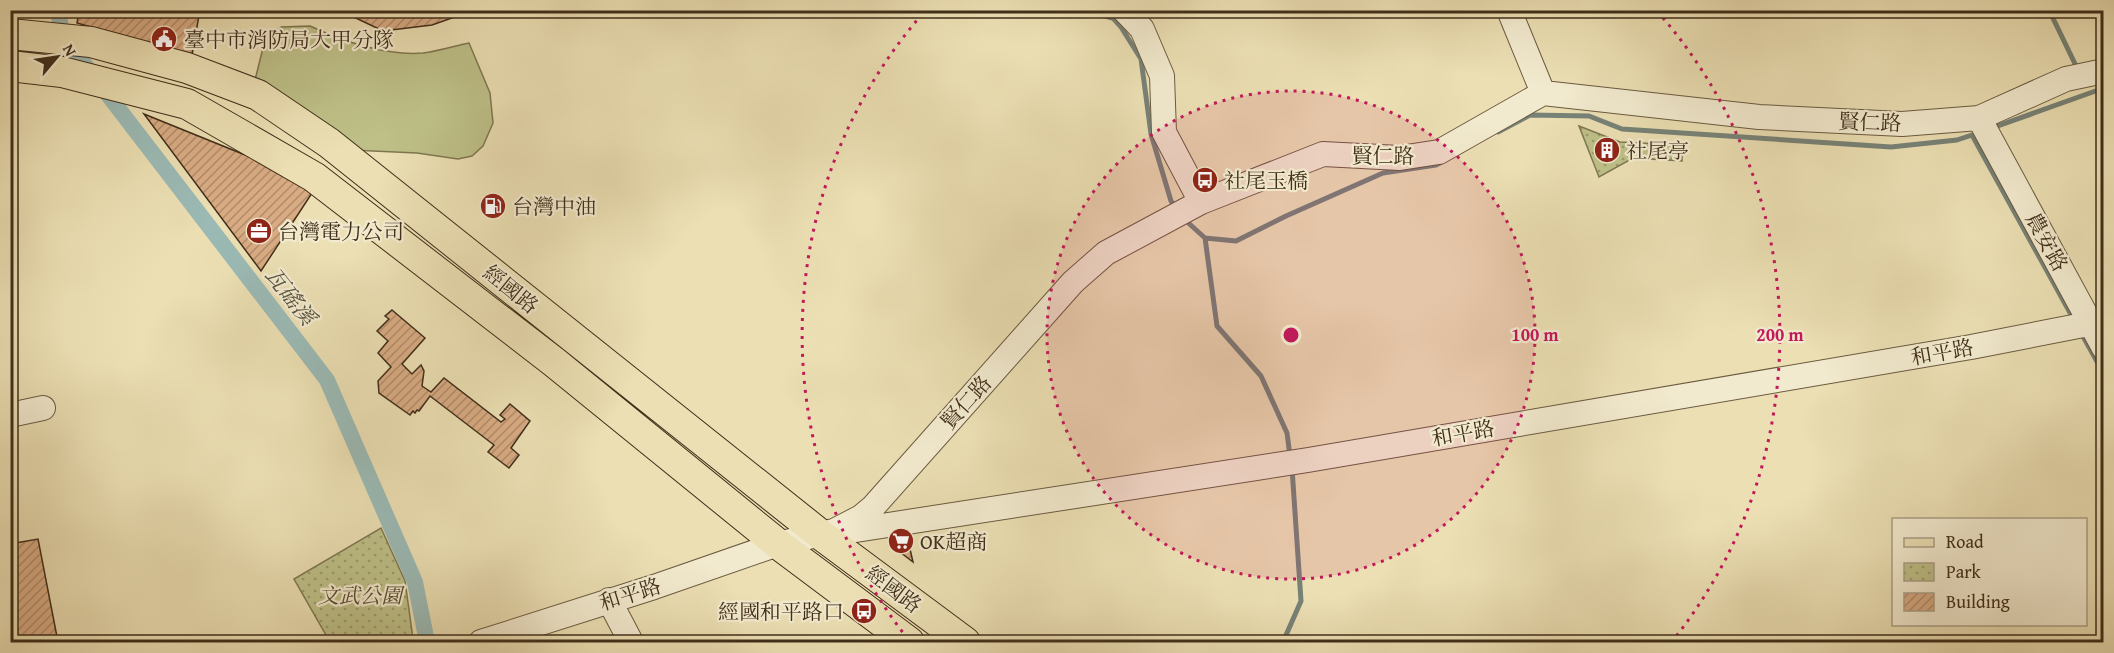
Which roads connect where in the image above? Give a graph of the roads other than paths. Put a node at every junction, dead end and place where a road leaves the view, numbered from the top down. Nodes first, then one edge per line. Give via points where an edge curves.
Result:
1 (1125, 10) edge
2 (1509, 10) edge
3 (10, 34) edge
4 (10, 66) edge
5 (2099, 72) edge
6 (1543, 93) junction
7 (1983, 126) junction
8 (1201, 202) junction
9 (2097, 322) edge
10 (2103, 348) edge
11 (43, 408) dead end
12 (10, 415) edge
13 (821, 535) junction
14 (778, 544) junction
15 (609, 600) junction
16 (481, 642) edge
17 (631, 642) edge
18 (909, 642) edge
19 (965, 642) edge

1 - 8 street via 1142,29 1162,76 1164,132
2 - 6 street
3 - 13 main road, 經國路 via 92,42 187,68 258,95 328,143
4 - 14 main road, 經國路 via 82,77 187,104 314,177 554,362
5 - 7 street, 賢仁路 via 2066,79
6 - 7 street, 賢仁路 via 1759,117
6 - 8 street, 賢仁路 via 1439,152 1400,158 1323,154
7 - 9 street, 農安路
8 - 13 street, 賢仁路 via 1128,240 1088,267 873,507 846,526
9 - 10 street, 農安路
9 - 13 street, 和平路 via 1308,460
11 - 12 street
13 - 14 street, 賢仁路
13 - 19 main road, 經國路
14 - 15 street, 和平路
14 - 18 main road, 經國路
15 - 16 street, 和平路
15 - 17 street

